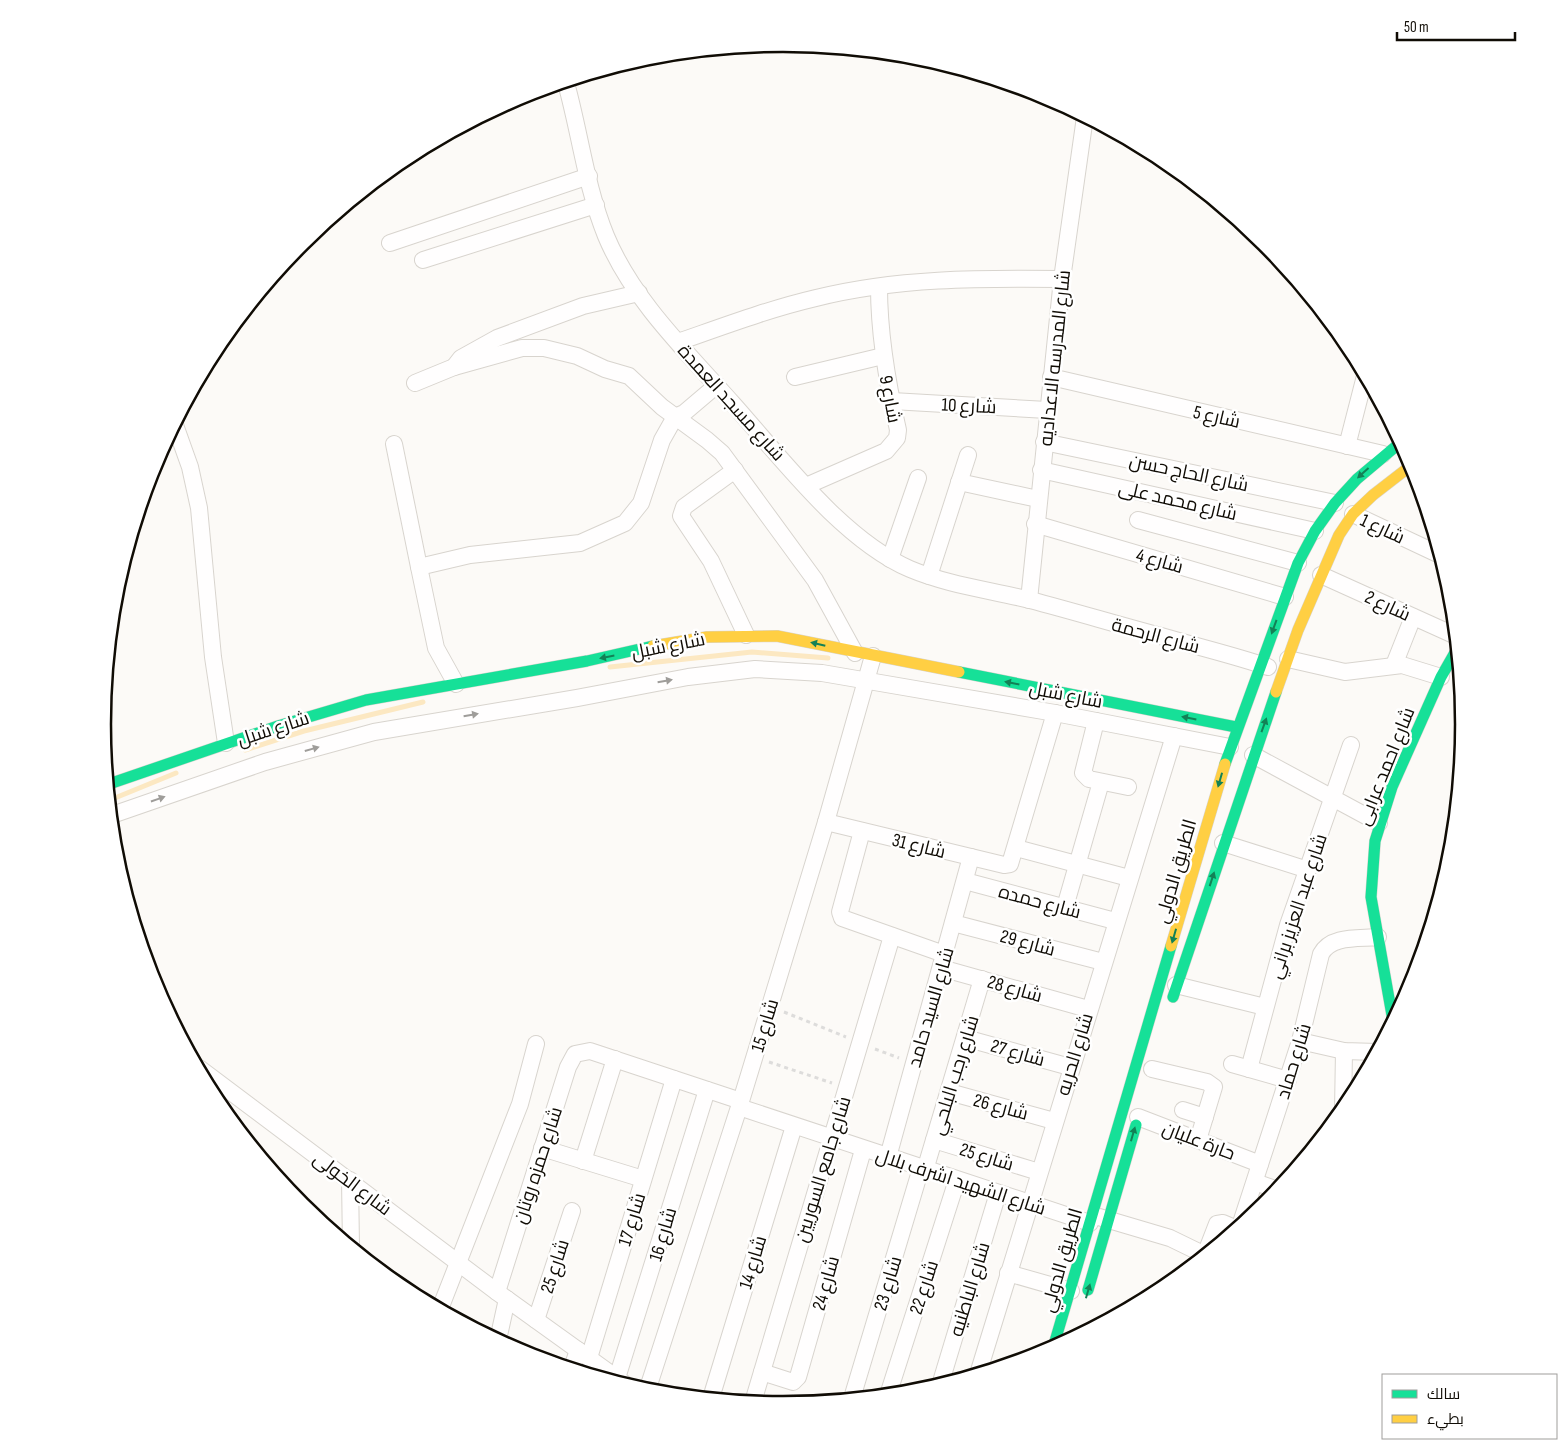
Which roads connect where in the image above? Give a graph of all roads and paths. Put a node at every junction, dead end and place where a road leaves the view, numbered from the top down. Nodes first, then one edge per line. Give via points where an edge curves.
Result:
1 (567, 88) edge
2 (1084, 124) edge
3 (589, 176) junction
4 (596, 204) junction
5 (390, 243) dead end
6 (423, 260) dead end
7 (1062, 279) junction
8 (879, 287) junction
9 (639, 293) junction
10 (678, 342) junction
11 (883, 356) junction
12 (454, 367) junction
13 (794, 377) dead end
14 (1051, 377) junction
15 (415, 383) dead end
16 (717, 385) junction
17 (1363, 386) edge
18 (892, 401) junction
19 (1047, 410) junction
20 (675, 417) junction
21 (178, 433) edge
22 (1044, 442) junction
23 (394, 444) dead end
24 (1346, 446) junction
25 (1395, 446) edge
26 (968, 454) dead end
27 (1383, 454) junction
28 (735, 470) junction
29 (1041, 470) junction
30 (1405, 470) edge
31 (918, 478) dead end
32 (959, 482) junction
33 (806, 486) junction
34 (1038, 500) junction
35 (1335, 503) junction
36 (1353, 514) junction
37 (1138, 520) dead end
38 (1035, 524) junction
39 (1315, 531) junction
40 (1433, 552) edge
41 (890, 559) junction
42 (1298, 563) junction
43 (419, 568) junction
44 (1321, 575) junction
45 (929, 576) junction
46 (1285, 597) junction
47 (1029, 600) junction
48 (1413, 617) junction
49 (1449, 633) edge
50 (746, 635) junction
51 (855, 653) junction
52 (873, 656) junction
53 (1452, 658) edge
54 (1260, 664) junction
55 (1285, 665) junction
56 (1394, 665) junction
57 (1441, 677) junction
58 (865, 681) junction
59 (456, 684) junction
60 (1055, 714) junction
61 (1096, 721) junction
62 (1236, 727) junction
63 (1174, 736) junction
64 (226, 743) junction
65 (1351, 746) dead end
66 (1230, 747) junction
67 (1253, 754) junction
68 (114, 782) edge
69 (1101, 782) junction
70 (1128, 787) dead end
71 (1334, 798) junction
72 (117, 813) edge
73 (826, 822) junction
74 (1379, 823) junction
75 (862, 831) junction
76 (1223, 843) junction
77 (1014, 855) junction
78 (971, 857) junction
79 (1077, 864) junction
80 (1308, 870) junction
81 (1129, 878) junction
82 (965, 880) junction
83 (1065, 907) junction
84 (1115, 921) junction
85 (953, 923) junction
86 (892, 936) junction
87 (1378, 937) junction
88 (943, 961) junction
89 (1102, 962) junction
90 (982, 979) junction
91 (1176, 985) junction
92 (770, 1006) junction
93 (1265, 1007) junction
94 (1088, 1009) junction
95 (1391, 1011) edge
96 (1168, 1013) dead end
97 (965, 1038) junction
98 (1300, 1041) junction
99 (860, 1043) junction
100 (536, 1044) dead end
101 (590, 1051) joint
102 (1344, 1051) junction
103 (1370, 1052) edge
104 (754, 1057) junction
105 (614, 1060) junction
106 (914, 1063) junction
107 (1232, 1064) dead end
108 (1070, 1067) junction
109 (1152, 1069) dead end
110 (1249, 1069) junction
111 (213, 1079) edge
112 (674, 1079) junction
113 (1288, 1080) junction
114 (846, 1089) junction
115 (707, 1090) junction
116 (948, 1092) junction
117 (1343, 1096) edge
118 (740, 1104) junction
119 (1183, 1110) dead end
120 (1140, 1112) joint
121 (1205, 1116) junction
122 (1054, 1121) junction
123 (794, 1126) junction
124 (832, 1138) junction
125 (934, 1140) junction
126 (1198, 1140) junction
127 (542, 1148) junction
128 (863, 1150) junction
129 (888, 1157) junction
130 (583, 1160) junction
131 (1260, 1164) junction
132 (923, 1169) junction
133 (1039, 1172) junction
134 (644, 1179) junction
135 (350, 1180) junction
136 (957, 1180) junction
137 (1255, 1182) junction
138 (1271, 1187) edge
139 (998, 1193) junction
140 (1029, 1203) junction
141 (572, 1211) dead end
142 (1244, 1214) edge
143 (1091, 1219) junction
144 (1108, 1220) junction
145 (1231, 1227) edge
146 (351, 1239) edge
147 (1209, 1245) edge
148 (1200, 1252) edge
149 (459, 1263) junction
150 (1008, 1273) junction
151 (1071, 1291) junction
152 (502, 1296) junction
153 (1085, 1301) dead end
154 (442, 1303) edge
155 (536, 1320) junction
156 (499, 1333) edge
157 (1056, 1338) edge
158 (584, 1354) junction
159 (576, 1364) edge
160 (980, 1367) edge
161 (762, 1372) junction
162 (612, 1374) edge
163 (622, 1377) edge
164 (942, 1378) edge
165 (649, 1383) edge
166 (890, 1388) edge
167 (713, 1393) edge
168 (854, 1393) edge
169 (755, 1395) edge

1 - 3 street, شارع مسجد العمدة
2 - 7 street, شارع المدرسه الاعداديه
3 - 4 street, شارع مسجد العمدة
3 - 5 street
4 - 6 street
4 - 9 street, شارع مسجد العمدة via 606,236
7 - 8 street via 946,280
7 - 14 street, شارع المدرسه الاعداديه
8 - 10 street via 817,297
8 - 11 street, شارع 9
9 - 10 street, شارع مسجد العمدة
9 - 12 street via 583,306 497,338 460,358
10 - 16 street, شارع مسجد العمدة
11 - 13 street
11 - 18 street, شارع 9
12 - 15 street
12 - 20 street via 522,348 544,348 577,356 630,376
14 - 19 street, شارع المدرسه الاعداديه
14 - 24 street, شارع 5
16 - 20 street
16 - 33 street, شارع مسجد العمدة
17 - 24 street
18 - 19 street, شارع 10
18 - 33 street, شارع 9 via 898,430 892,446
19 - 22 street, شارع المدرسه الاعداديه
20 - 28 street via 707,440
20 - 43 street via 662,440 642,504 625,523 580,543 470,555
21 - 64 street via 199,508 213,657
22 - 29 street, شارع المدرسه الاعداديه
22 - 35 street, شارع الحاج حسن
23 - 43 street
24 - 27 street, شارع 5
25 - 27 street, الطريق الدولي
26 - 32 street
27 -> 35 street, الطريق الدولي
28 - 50 street via 684,507 681,516 711,561
28 - 51 street via 815,580
29 - 34 street, شارع المدرسه الاعداديه
29 - 39 street, شارع محمد على
30 - 36 street, الطريق الدولي
31 - 41 street
32 - 34 street
32 - 45 street
33 - 41 street, شارع مسجد العمدة via 833,513
34 - 38 street, شارع المدرسه الاعداديه
35 - 39 street, الطريق الدولي
36 - 40 street, شارع 1
36 - 44 street, الطريق الدولي via 1338,535
37 - 42 street
38 - 46 street, شارع 4
38 - 47 street, شارع المدرسه الاعداديه
39 - 42 street, الطريق الدولي
41 - 45 street, شارع مسجد العمدة
42 - 46 street, الطريق الدولي
43 - 59 street via 436,648
44 - 48 street, شارع 2
44 - 55 street, الطريق الدولي
45 - 47 street, شارع مسجد العمدة
46 -> 54 street, الطريق الدولي
47 - 54 street, شارع الرحمة
48 - 49 street, شارع 2
48 - 56 street
51 -> 50 street, شارع شبل via 777,636
50 -> 59 street, شارع شبل via 670,642 587,661
51 - 52 street, شارع شبل
52 - 58 street, شارع 15
62 -> 52 street, شارع شبل
53 - 57 street, شارع احمد عرابى
54 - 55 street, شارع الرحمة
54 - 62 street, الطريق الدولي
55 - 56 street, شارع الرحمة via 1345,672
67 -> 55 street, الطريق الدولي
56 - 57 street, شارع الرحمة
57 - 74 street, شارع احمد عرابى
58 - 60 street, شارع شبل
72 -> 58 street, شارع شبل via 265,762 374,732 721,672 789,670
58 - 73 street, شارع 15
59 - 64 street, شارع شبل via 366,700
60 - 61 street, شارع شبل
60 - 77 street
61 - 63 street, شارع شبل
61 - 69 street via 1083,768 1086,777
62 - 66 street, الطريق الدولي
63 - 66 street, شارع شبل
63 - 81 street, شارع الحريه
64 - 68 street, شارع شبل
65 - 71 street, شارع عبد العزيز براني
66 -> 143 street, الطريق الدولي
67 - 71 street
67 - 76 street, الطريق الدولي
69 - 70 street
69 - 79 street
71 - 74 street
71 - 80 street, شارع عبد العزيز براني
73 - 75 street, شارع 31
73 - 92 street, شارع 15
74 - 87 street, شارع احمد عرابى via 1371,879
75 - 78 street, شارع 31
75 - 86 street, شارع 28 via 840,912 848,921
76 - 80 street
91 -> 76 street, الطريق الدولي
77 - 78 street, شارع 31 via 1004,865
77 - 79 street, شارع 31
78 - 82 street, شارع السيد حامد
79 - 81 street, شارع 31
79 - 83 street
80 - 93 street, شارع عبد العزيز براني via 1282,944
81 - 84 street, شارع الحريه
82 - 83 street, شارع حمده
82 - 85 street, شارع السيد حامد
83 - 84 street, شارع حمده
84 - 89 street, شارع الحريه
85 - 88 street, شارع السيد حامد
85 - 89 street, شارع 29
86 - 88 street, شارع 28
86 - 99 street, شارع جامع السوريين
87 - 95 street, شارع احمد عرابى
87 - 98 street, شارع حماد via 1337,941 1324,948
88 - 90 street, شارع 28
88 - 106 street, شارع السيد حامد
89 - 94 street, شارع الحريه
90 - 94 street, شارع 28
90 - 97 street, شارع رجب البلحي
91 - 93 street
91 - 96 street, الطريق الدولي
92 - 99 path
92 - 104 street, شارع 15
93 - 110 street, شارع عبد العزيز براني
94 - 108 street, شارع الحريه
97 - 108 street, شارع 27
97 - 116 street, شارع رجب البلحي
98 - 102 street
98 - 113 street, شارع حماد
99 - 106 path
99 - 114 street, شارع جامع السوريين
100 - 149 street via 520,1104
101 - 105 street, شارع الشهيد اشرف بلال
101 - 127 street, شارع حمزه روتان via 575,1054 570,1060
102 - 103 street
102 - 117 street
104 - 114 path
104 - 118 street, شارع 15
105 - 112 street, شارع الشهيد اشرف بلال
105 - 130 street
106 - 129 street, شارع السيد حامد
107 - 110 street
108 - 122 street, شارع الحريه
109 - 121 street via 1211,1084 1214,1091
110 - 113 street
111 - 135 street, شارع الخولى
112 - 115 street, شارع الشهيد اشرف بلال
112 - 134 street, شارع 17
113 - 131 street, شارع حماد
114 - 124 street, شارع جامع السوريين
115 - 118 street, شارع الشهيد اشرف بلال
115 - 163 street, شارع 16
116 - 122 street, شارع 26
116 - 125 street, شارع رجب البلحي
118 - 123 street, شارع الشهيد اشرف بلال
118 - 165 street, شارع 15
119 - 121 street
120 - 126 street, حارة عليان
144 -> 120 street, الطريق الدولي
121 - 126 street
122 - 133 street, شارع الحريه
123 - 124 street, شارع الشهيد اشرف بلال
123 - 167 street, شارع 14
124 - 128 street, شارع الشهيد اشرف بلال
124 - 161 street, شارع جامع السوريين
125 - 132 street, شارع رجب البلحي
125 - 133 street, شارع 25
126 - 131 street, حارة عليان
127 - 130 street
127 - 152 street, شارع حمزه روتان
128 - 129 street, شارع الشهيد اشرف بلال
128 - 161 street, شارع 24 via 798,1377 793,1382
129 - 132 street, شارع الشهيد اشرف بلال
130 - 134 street
131 - 137 street, شارع حماد
132 - 136 street, شارع الشهيد اشرف بلال
132 - 168 street, شارع 23
133 - 140 street, شارع الحريه
134 - 158 street, شارع 17
135 - 146 street
135 - 149 street, شارع الخولى
136 - 139 street, شارع الشهيد اشرف بلال
136 - 166 street, شارع 22
137 - 138 street
137 - 142 street, شارع حماد
139 - 140 street, شارع الشهيد اشرف بلال
139 - 164 street, شارع الباطنيه
140 - 143 street, شارع الشهيد اشرف بلال
140 - 150 street, شارع الحريه
141 - 155 street, شارع 25
143 - 144 street, شارع الشهيد اشرف بلال
143 - 151 street, الطريق الدولي
144 - 148 street, شارع الشهيد اشرف بلال via 1170,1238
153 -> 144 street, الطريق الدولي
145 - 147 street via 1217,1224
149 - 152 street, شارع الخولى
149 - 154 street
150 - 151 street
150 - 160 street, شارع الحريه
151 - 157 street, الطريق الدولي
152 - 155 street, شارع الخولى
152 - 156 street, شارع حمزه روتان
155 - 158 street, شارع الخولى
158 - 159 street, شارع 17
158 - 162 street, شارع الخولى
161 - 169 street, شارع جامع السوريين

